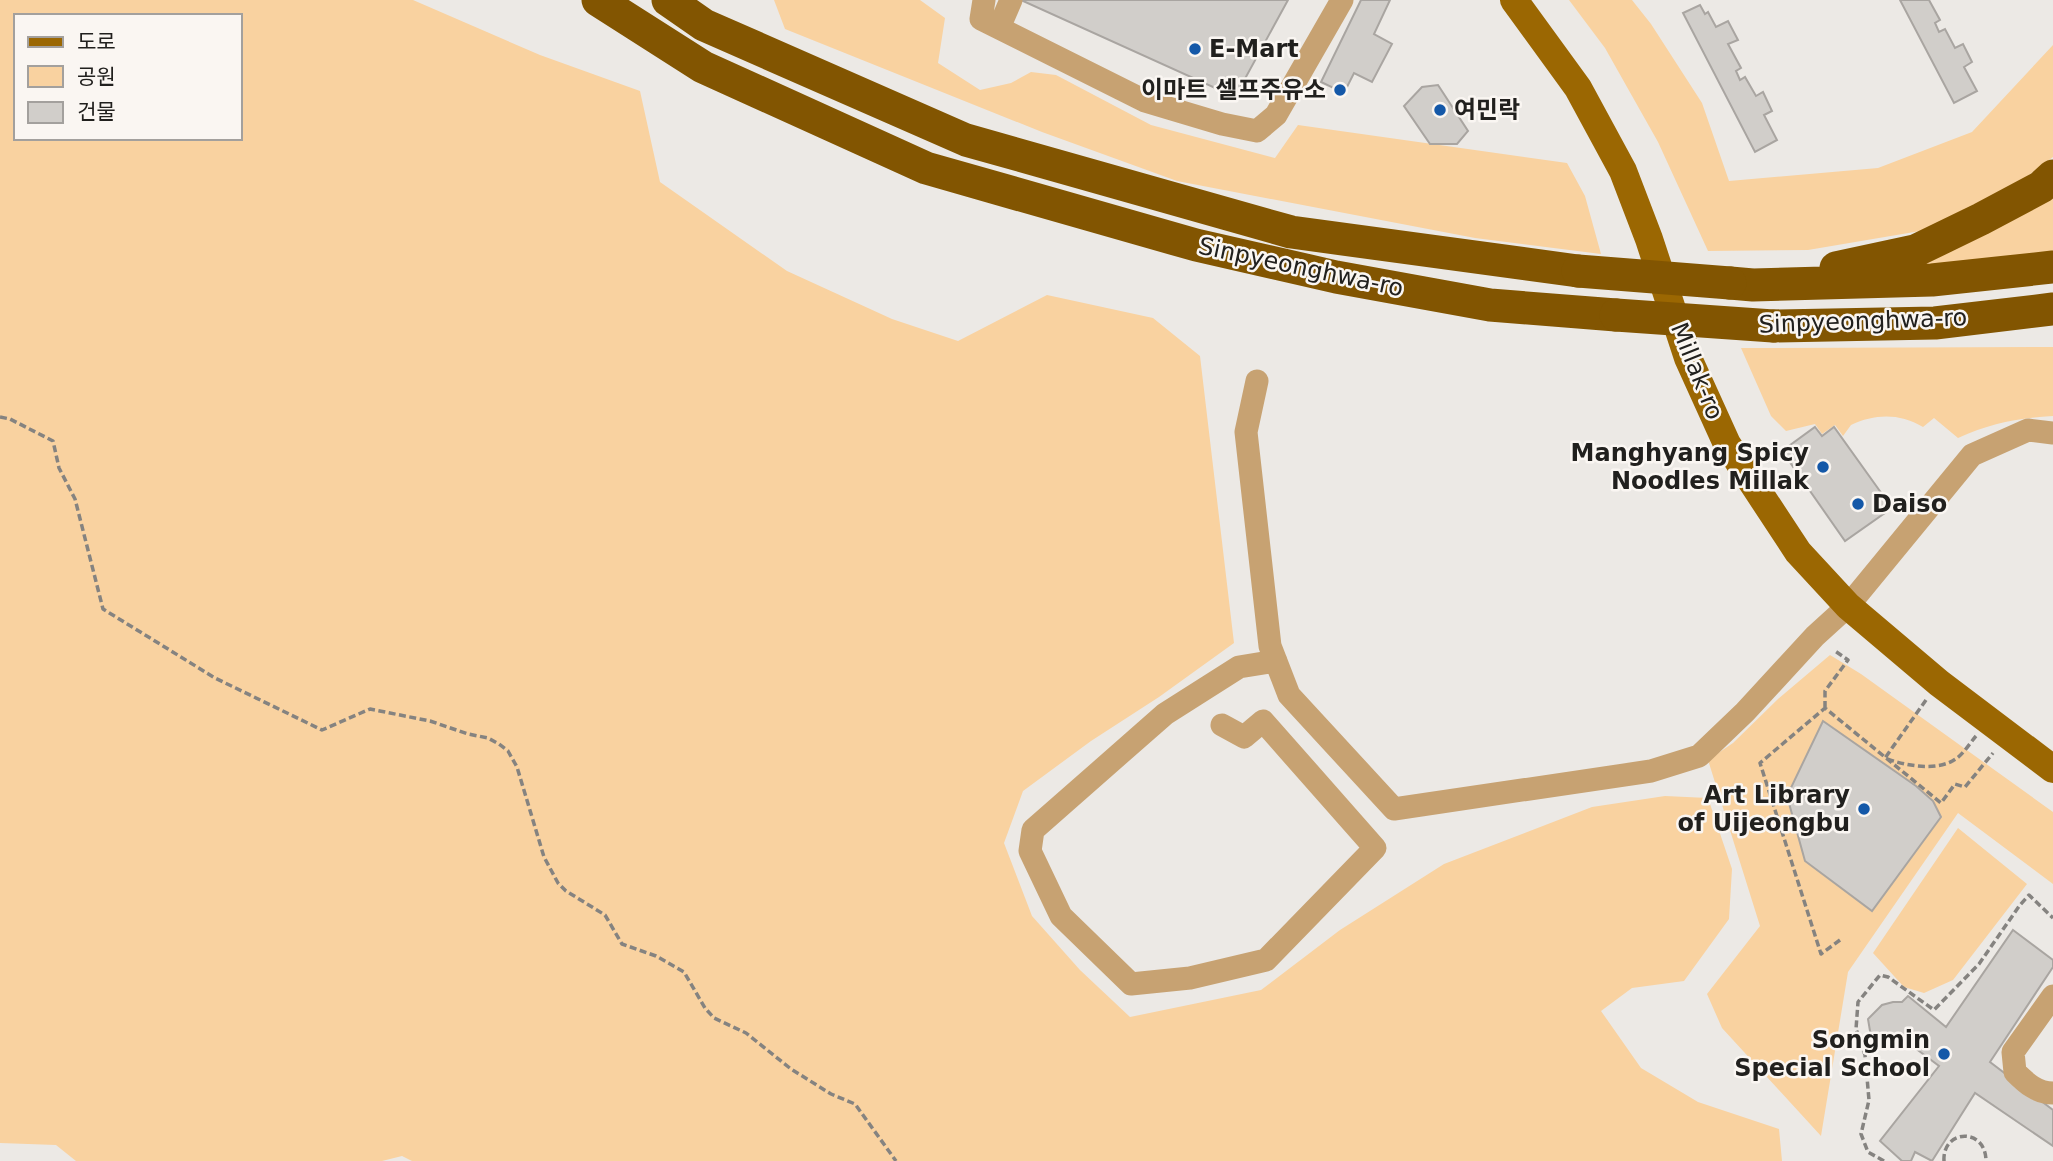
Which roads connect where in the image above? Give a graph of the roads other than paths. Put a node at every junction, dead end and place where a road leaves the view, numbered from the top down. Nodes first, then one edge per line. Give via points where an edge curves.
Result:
1 (598, 0) edge
2 (668, 0) edge
3 (1011, 0) edge
4 (1342, 0) edge
5 (1514, 0) edge
6 (988, 16) edge
7 (2053, 176) edge
8 (2053, 267) edge
9 (1742, 284) junction
10 (2053, 309) edge
11 (1257, 381) dead end
12 (2053, 433) edge
13 (1847, 606) junction
14 (1276, 661) junction
15 (1222, 725) dead end
16 (2053, 769) edge
17 (2053, 996) edge
18 (2053, 1093) edge

1 - 10 highway, Sinpyeonghwa-ro, bridge via 703,66 926,168 1196,245 1336,277 1490,305 1773,326 1935,323
2 - 9 highway, Sinpyeonghwa-ro, bridge via 704,25 966,139 1291,232 1578,271
3 - 6 street
4 - 6 street via 1276,115 1257,131 1145,101
5 - 13 main road, Millak-ro via 1578,88 1623,171 1688,358 1727,444 1798,552
7 - 9 highway via 2041,187 1915,251
8 - 9 highway, Sinpyeonghwa-ro via 1932,281
11 - 14 street via 1246,432 1270,646
12 - 13 street via 2028,430 1972,455
13 - 14 street via 1699,756 1651,771 1394,809 1289,695
13 - 16 main road, Millak-ro
14 - 15 street via 1239,667 1165,715 1033,830 1030,851 1061,915 1131,984 1190,978 1266,960 1375,848 1263,721 1244,737
17 - 18 street via 2013,1052 2015,1072 2030,1087

